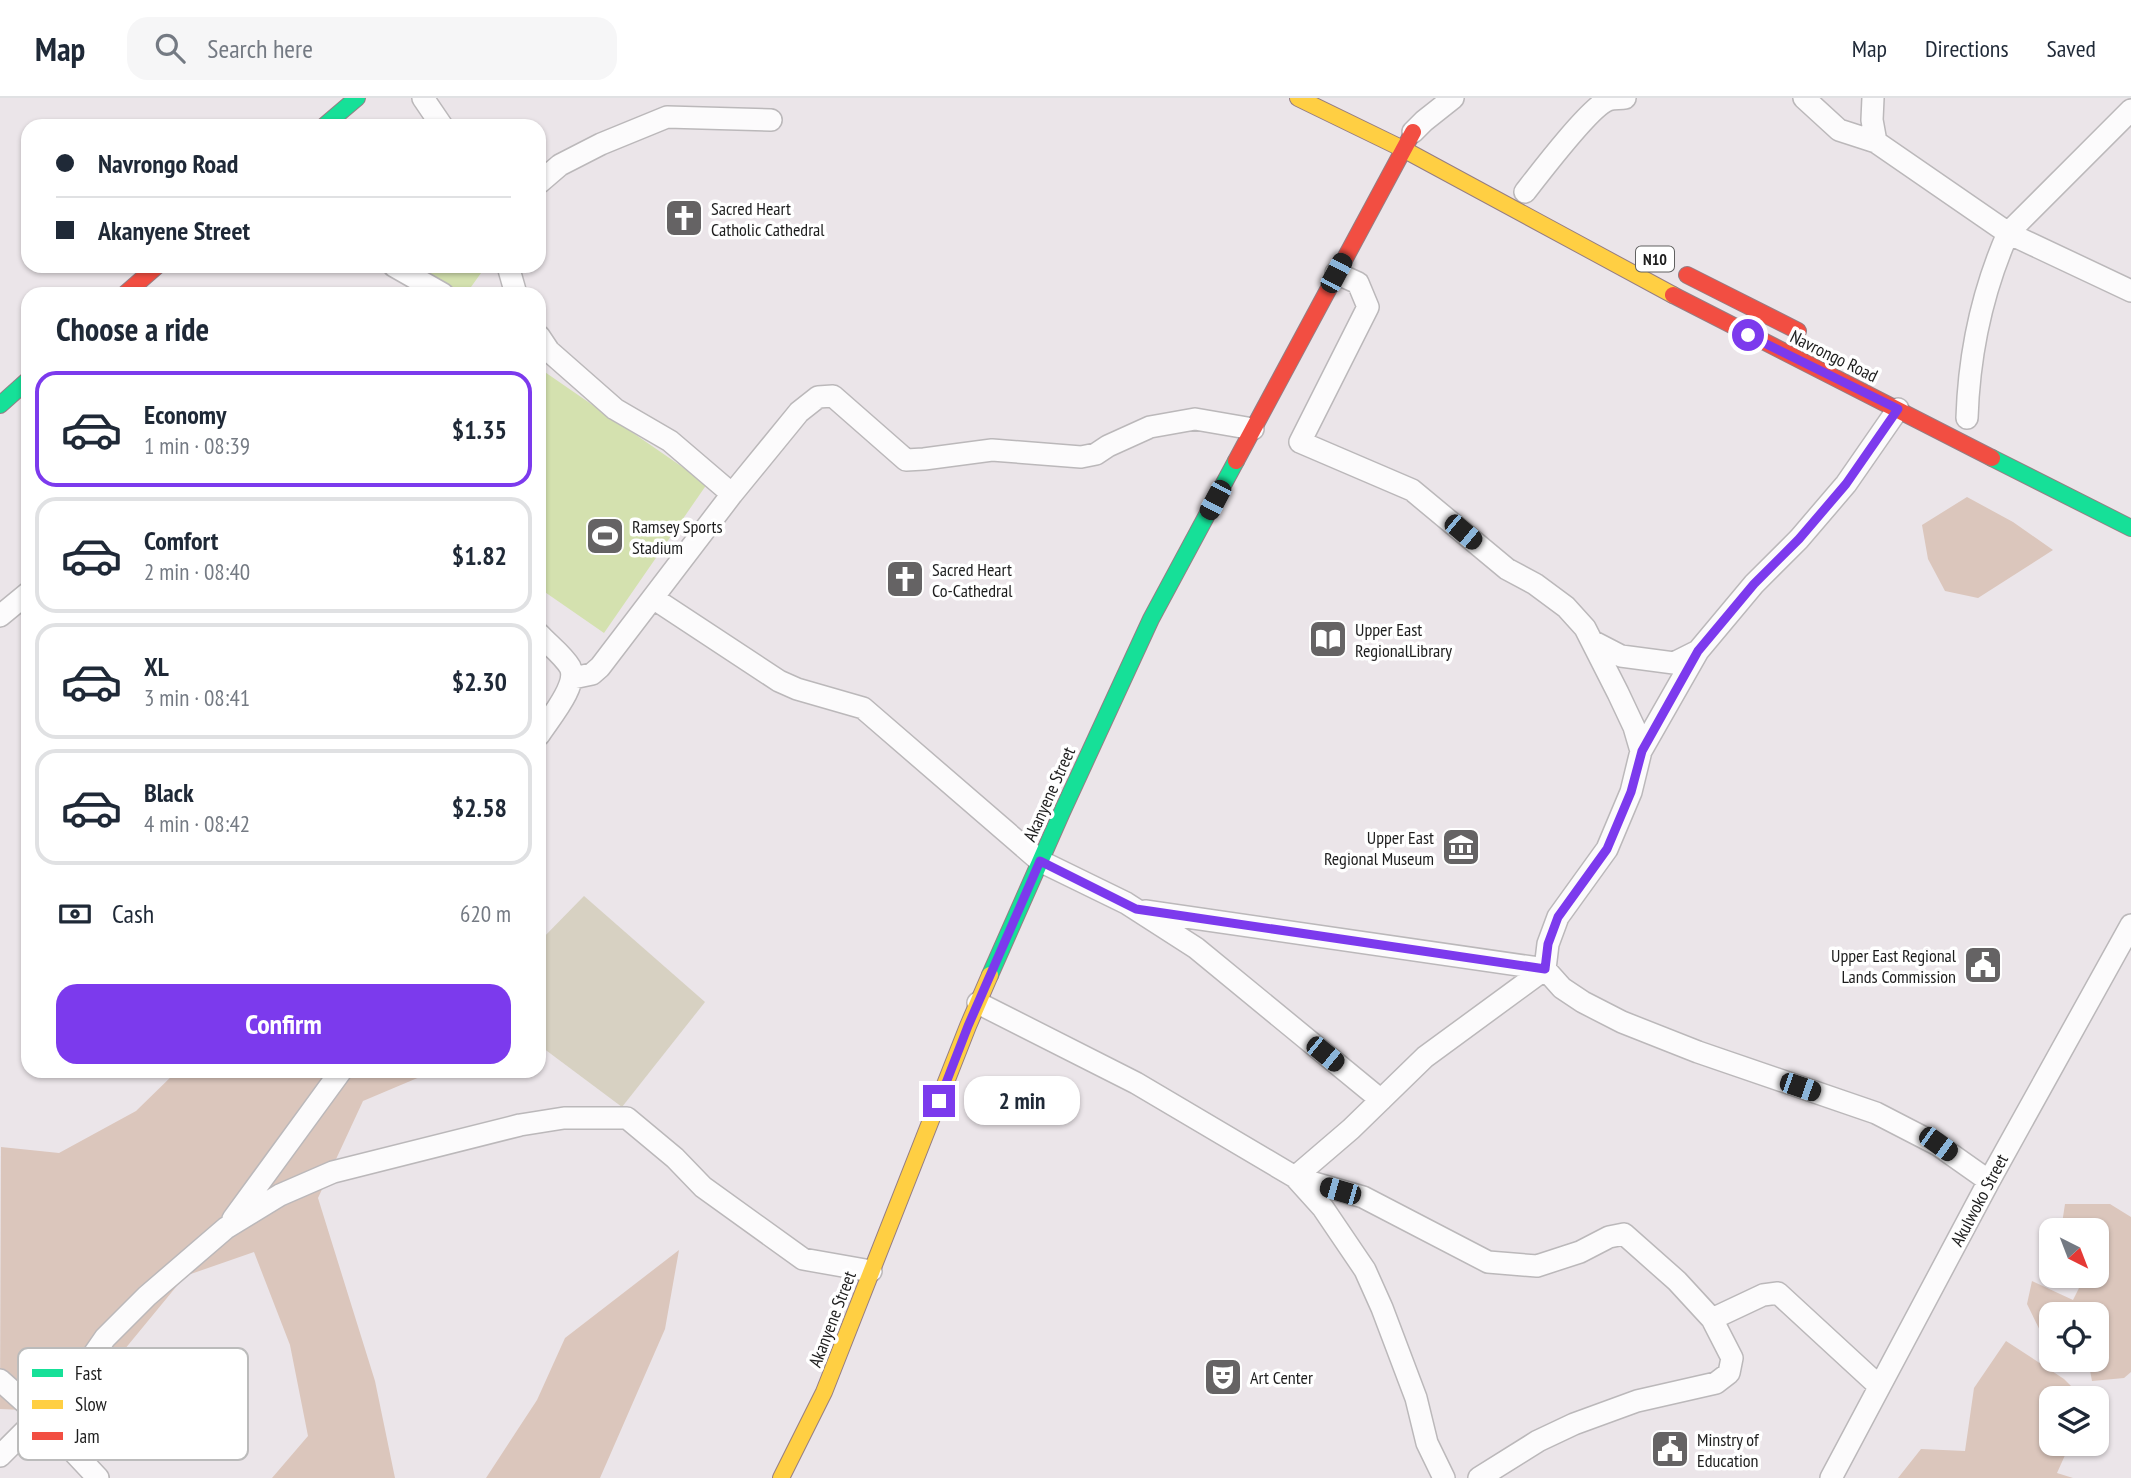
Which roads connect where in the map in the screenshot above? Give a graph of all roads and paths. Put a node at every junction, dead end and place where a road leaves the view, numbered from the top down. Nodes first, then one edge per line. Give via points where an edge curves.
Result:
1 (357, 98) edge
2 (424, 98) edge
3 (1298, 98) edge
4 (1453, 98) edge
5 (1804, 98) edge
6 (1873, 98) edge
7 (2127, 98) edge
8 (1612, 99) edge
9 (2131, 104) edge
10 (2131, 110) edge
11 (335, 119) edge
12 (438, 119) edge
13 (771, 120) dead end
14 (1411, 137) junction
15 (1876, 142) junction
16 (546, 177) edge
17 (1519, 189) joint
18 (1544, 202) dead end
19 (2008, 233) junction
20 (1669, 266) dead end
21 (152, 273) edge
22 (406, 273) edge
23 (1336, 273) junction
24 (141, 287) edge
25 (431, 287) edge
26 (2131, 291) edge
27 (1814, 340) dead end
28 (546, 346) edge
29 (21, 386) edge
30 (0, 405) edge
31 (1898, 409) junction
32 (1967, 419) dead end
33 (1253, 429) junction
34 (732, 494) junction
35 (2131, 528) edge
36 (653, 598) junction
37 (21, 599) edge
38 (0, 617) edge
39 (1592, 641) junction
40 (546, 642) edge
41 (1698, 651) junction
42 (573, 678) junction
43 (546, 724) edge
44 (1642, 751) junction
45 (1040, 861) junction
46 (1136, 909) junction
47 (2131, 925) edge
48 (1545, 969) junction
49 (978, 1003) junction
50 (336, 1078) edge
51 (1381, 1100) junction
52 (1295, 1177) junction
53 (1989, 1181) junction
54 (226, 1228) junction
55 (871, 1271) junction
56 (1713, 1319) junction
57 (98, 1348) edge
58 (0, 1380) edge
59 (1879, 1386) junction
60 (18, 1396) edge
61 (18, 1438) edge
62 (0, 1456) edge
63 (81, 1460) edge
64 (98, 1478) edge
65 (780, 1478) edge
66 (1444, 1478) edge
67 (1479, 1478) edge
68 (1831, 1478) edge

1 - 11 main road
2 - 12 street
3 - 14 main road, Navrongo Road / N10
4 - 14 street via 1423,121
5 - 15 street via 1839,130
6 - 15 street
7 - 9 street
8 - 17 street
10 - 19 street
13 - 16 street via 667,117 601,144
14 - 23 main road, Akanyene Street
14 - 31 main road, Navrongo Road / N10 via 1723,322
15 - 19 street
17 - 18 main road
19 - 26 street
19 - 32 street via 1984,294 1974,341
20 - 27 main road, Navrongo Road / N10
21 - 24 main road
22 - 25 street
23 - 33 main road, Akanyene Street
23 - 39 street via 1357,283 1368,307 1300,442 1412,490 1507,569 1566,607
28 - 34 street via 615,409 670,441
29 - 30 main road
31 - 35 main road, Navrongo Road / N10
31 - 41 street via 1846,484
33 - 34 street via 1195,419 1150,428 1081,457 992,450 906,460 833,396 818,397 799,412
33 - 45 main road, Akanyene Street via 1151,619
34 - 36 street
36 - 42 street via 600,667
36 - 45 street via 779,681 863,708
37 - 38 street
39 - 41 street via 1621,656 1674,663
39 - 44 street
40 - 42 street
41 - 44 street
42 - 43 street
44 - 48 street via 1607,849 1558,917
45 - 46 street
45 - 49 main road, Akanyene Street
46 - 48 street
46 - 51 street via 1196,948
47 - 53 street, Akulwoko Street
48 - 51 street via 1425,1057
48 - 53 street via 1562,988 1622,1022 1876,1114 1938,1144
49 - 52 street via 1136,1083
49 - 55 main road, Akanyene Street
50 - 54 street
51 - 52 street
52 - 56 street via 1363,1197 1488,1262 1537,1266 1624,1234
52 - 66 street via 1324,1208 1365,1270
53 - 59 street, Akulwoko Street
54 - 55 street via 280,1195 333,1172 520,1125 564,1118 627,1118 703,1187 803,1259
54 - 57 street via 147,1296
55 - 65 main road, Akanyene Street via 824,1392
56 - 59 street via 1763,1295 1778,1293
56 - 67 street via 1732,1357 1729,1373 1716,1383 1637,1401 1574,1423
58 - 60 street
59 - 68 street, Akulwoko Street
61 - 62 street
63 - 64 street

